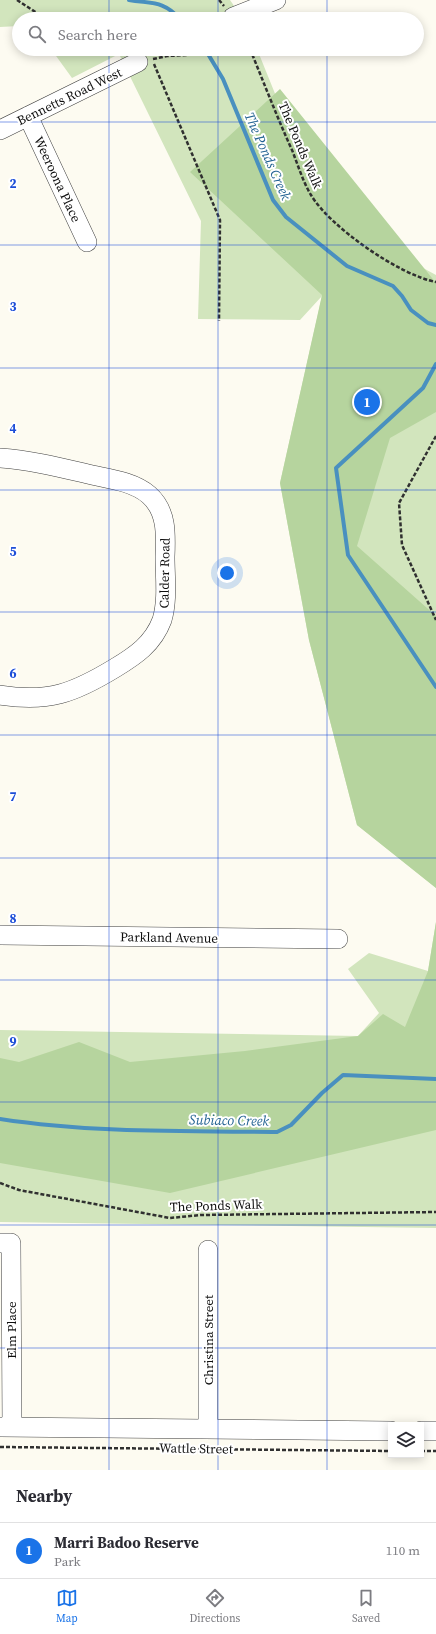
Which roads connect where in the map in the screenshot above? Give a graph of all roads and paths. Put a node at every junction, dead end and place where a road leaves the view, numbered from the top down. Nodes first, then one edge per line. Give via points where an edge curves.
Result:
1 (17, 0) edge
2 (276, 0) edge
3 (35, 12) edge
4 (246, 12) edge
5 (167, 56) edge
6 (253, 56) edge
7 (146, 59) junction
8 (28, 116) junction
9 (0, 130) edge
10 (87, 242) dead end
11 (436, 282) edge
12 (219, 320) dead end
13 (436, 436) edge
14 (0, 458) edge
15 (436, 620) edge
16 (0, 695) edge
17 (0, 935) edge
18 (338, 939) dead end
19 (0, 1183) edge
20 (436, 1212) edge
21 (0, 1243) edge
22 (208, 1250) dead end
23 (6, 1427) edge
24 (208, 1429) junction
25 (388, 1431) edge
26 (424, 1431) edge
27 (436, 1431) edge
28 (0, 1446) edge
29 (388, 1450) edge
30 (424, 1451) edge
31 (436, 1451) edge

1 - 3 path
2 - 4 street
5 - 7 path
6 - 11 path, The Ponds Walk via 311,195 334,223 384,259 402,270
7 - 8 street, Bennetts Road West
7 - 12 path via 220,220
8 - 9 street, Bennetts Road West
8 - 10 street, Weeroona Place
13 - 15 path via 399,503 402,544
14 - 16 street, Calder Road via 53,466 139,488 148,494 160,509 164,519 166,542 165,609 158,629 143,649 126,662 77,689 40,697
17 - 18 street, Parkland Avenue
19 - 20 path, The Ponds Walk via 19,1190 170,1218 201,1215
21 - 23 street, Elm Place via 11,1243
22 - 24 street, Christina Street
23 - 24 street, Wattle Street
24 - 25 street, Wattle Street
26 - 27 street
28 - 29 path, Wattle Street
30 - 31 path

